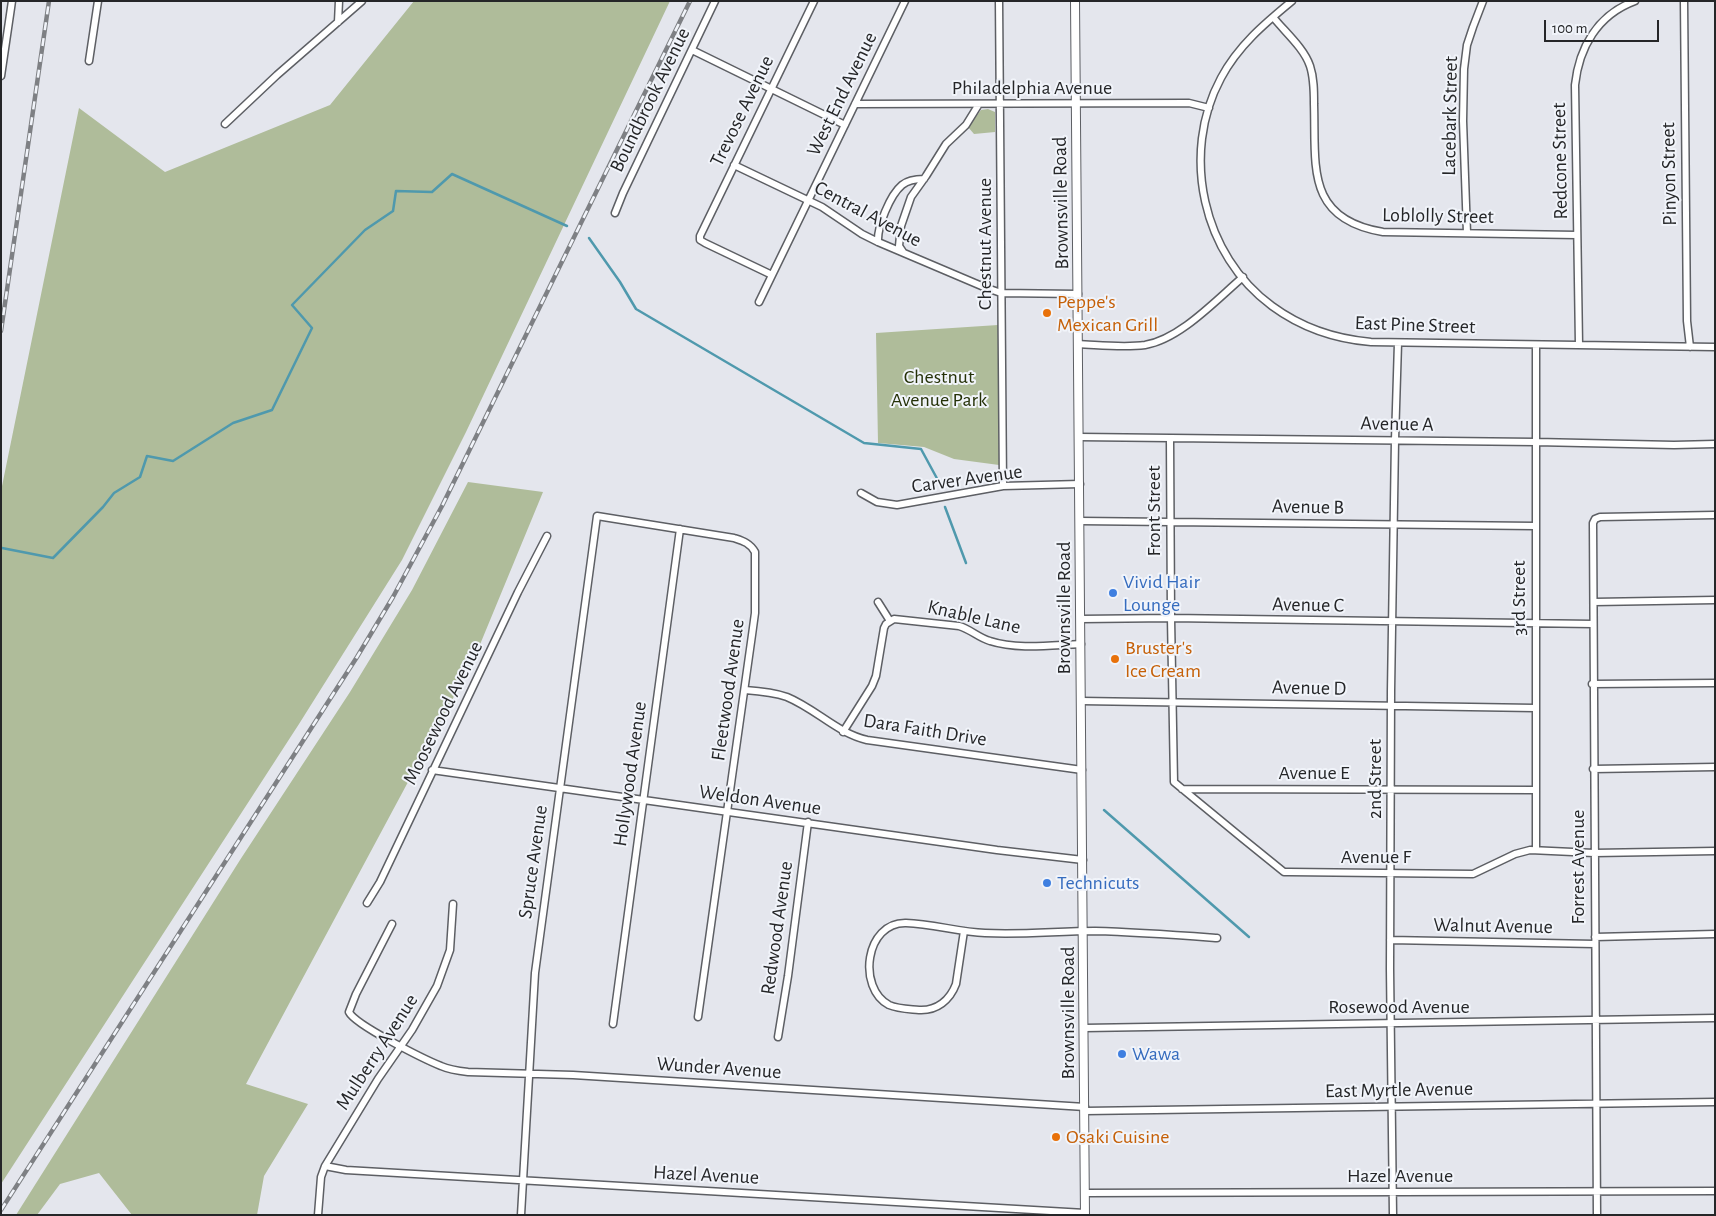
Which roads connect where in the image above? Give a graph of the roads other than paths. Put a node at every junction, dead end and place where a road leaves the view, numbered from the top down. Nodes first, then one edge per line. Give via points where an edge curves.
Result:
1 (12, 1) edge
2 (98, 1) edge
3 (339, 1) edge
4 (362, 1) edge
5 (715, 1) edge
6 (814, 1) edge
7 (905, 1) edge
8 (999, 1) edge
9 (1075, 1) edge
10 (1292, 1) edge
11 (1483, 1) edge
12 (1635, 1) edge
13 (1684, 1) edge
14 (1273, 17) junction
15 (338, 22) junction
16 (692, 50) junction
17 (89, 61) dead end
18 (1, 76) edge
19 (770, 89) junction
20 (855, 104) junction
21 (979, 104) junction
22 (1077, 104) junction
23 (1000, 105) junction
24 (1209, 108) junction
25 (225, 124) dead end
26 (845, 125) junction
27 (734, 164) junction
28 (924, 179) junction
29 (808, 200) junction
30 (615, 213) dead end
31 (1467, 233) junction
32 (1577, 234) junction
33 (878, 242) junction
34 (904, 253) junction
35 (772, 275) junction
36 (1243, 278) junction
37 (1002, 293) junction
38 (1078, 294) junction
39 (759, 302) dead end
40 (1398, 343) junction
41 (1078, 344) junction
42 (1536, 345) junction
43 (1579, 345) junction
44 (1690, 347) junction
45 (1715, 347) edge
46 (1079, 437) junction
47 (1170, 439) junction
48 (1395, 440) junction
49 (1536, 442) junction
50 (1715, 444) edge
51 (1080, 484) junction
52 (1003, 486) junction
53 (861, 493) dead end
54 (1715, 515) edge
55 (1080, 521) junction
56 (1170, 522) junction
57 (1394, 524) junction
58 (1535, 526) junction
59 (680, 529) junction
60 (547, 536) dead end
61 (1715, 600) edge
62 (878, 602) dead end
63 (1594, 602) junction
64 (1171, 618) junction
65 (1081, 619) junction
66 (890, 621) junction
67 (1392, 622) junction
68 (1536, 623) junction
69 (1593, 624) junction
70 (1081, 644) junction
71 (1715, 683) edge
72 (1592, 684) junction
73 (744, 690) junction
74 (1081, 701) junction
75 (1174, 702) junction
76 (1391, 705) junction
77 (1536, 708) junction
78 (843, 732) junction
79 (1715, 767) edge
80 (1593, 769) junction
81 (432, 770) junction
82 (1082, 770) junction
83 (560, 788) junction
84 (1182, 789) junction
85 (1391, 789) junction
86 (1536, 790) junction
87 (643, 800) junction
88 (727, 812) junction
89 (808, 822) junction
90 (1536, 850) junction
91 (1715, 851) edge
92 (1594, 853) junction
93 (1083, 860) junction
94 (1390, 873) junction
95 (367, 903) dead end
96 (453, 904) dead end
97 (392, 924) dead end
98 (964, 931) junction
99 (1083, 932) junction
100 (1715, 934) edge
101 (1216, 938) dead end
102 (1390, 940) junction
103 (1594, 940) junction
104 (698, 1017) dead end
105 (1715, 1018) edge
106 (1595, 1020) junction
107 (1391, 1023) junction
108 (613, 1024) dead end
109 (1084, 1028) junction
110 (778, 1037) dead end
111 (402, 1046) junction
112 (530, 1074) junction
113 (1715, 1102) edge
114 (1596, 1103) junction
115 (1392, 1106) junction
116 (1085, 1109) junction
117 (325, 1166) junction
118 (524, 1180) junction
119 (1596, 1191) junction
120 (1715, 1191) edge
121 (1393, 1192) junction
122 (1085, 1193) junction
123 (968, 1211) edge
124 (1085, 1214) edge
125 (318, 1215) edge
126 (521, 1215) edge
127 (1393, 1215) edge
128 (1597, 1215) edge

1 - 18 street
2 - 17 street
3 - 15 street
4 - 15 street
5 - 16 street, Boundbrook Avenue
6 - 19 street, Trevose Avenue
7 - 20 street, West End Avenue
8 - 23 street, Chestnut Avenue
9 - 22 street, Brownsville Road
10 - 14 street, East Pine Street
11 - 31 street, Lacebark Street via 1467,45 1464,69
12 - 32 street, Redcone Street via 1602,23 1591,36 1579,61 1575,86
13 - 44 street, Pinyon Street via 1687,321
14 - 24 street, East Pine Street via 1237,52 1220,80
14 - 31 street, Loblolly Street via 1310,66 1314,90 1316,177 1321,192 1334,210 1351,223 1371,230
15 - 25 street
16 - 19 street
16 - 30 street, Boundbrook Avenue
19 - 26 street
19 - 27 street, Trevose Avenue
20 - 21 street, Philadelphia Avenue
20 - 26 street, West End Avenue
21 - 23 street, Philadelphia Avenue
21 - 28 street via 966,125 946,144
22 - 23 street, Philadelphia Avenue
22 - 24 street, Philadelphia Avenue via 1189,103
22 - 38 street, Brownsville Road
23 - 37 street, Chestnut Avenue
24 - 36 street, East Pine Street via 1200,153 1204,198 1218,242
26 - 29 street, West End Avenue
27 - 29 street, Central Avenue
27 - 35 street, Trevose Avenue via 700,240
28 - 33 street via 913,179 896,192 878,232
28 - 34 street via 903,216 899,246
29 - 33 street, Central Avenue
29 - 35 street, West End Avenue
31 - 32 street, Loblolly Street
32 - 43 street, Redcone Street
33 - 34 street, Central Avenue
34 - 37 street, Central Avenue
35 - 39 street, West End Avenue
36 - 40 street, East Pine Street via 1271,306 1313,329 1353,341
36 - 41 street via 1186,326 1164,339 1134,346
37 - 38 street, Central Avenue
37 - 52 street, Chestnut Avenue
38 - 41 street, Brownsville Road
40 - 42 street, East Pine Street
40 - 48 street, 2nd Street
41 - 46 street, Brownsville Road
42 - 43 street, East Pine Street
42 - 49 street, 3rd Street
43 - 44 street, East Pine Street
44 - 45 street, East Pine Street
46 - 47 street, Avenue A
46 - 51 street, Brownsville Road
47 - 48 street, Avenue A
47 - 56 street, Front Street
48 - 49 street, Avenue A
48 - 57 street, 2nd Street
49 - 50 street, Avenue A
49 - 58 street, 3rd Street
51 - 52 street, Carver Avenue
51 - 55 street, Brownsville Road
52 - 53 street, Carver Avenue via 897,505 877,502
54 - 63 street, Forrest Avenue via 1595,519
55 - 56 street, Avenue B
55 - 65 street, Brownsville Road
56 - 57 street, Avenue B
56 - 64 street, Front Street
57 - 58 street, Avenue B
57 - 67 street, 2nd Street
58 - 68 street, 3rd Street
59 - 73 street, Fleetwood Avenue via 744,541 752,546 756,556 754,613
59 - 83 street, Spruce Avenue via 597,516
59 - 87 street, Hollywood Avenue
60 - 81 street, Moosewood Avenue
61 - 63 street
62 - 66 street
63 - 69 street, Forrest Avenue
64 - 65 street, Avenue C
64 - 67 street, Avenue C
64 - 75 street, Front Street
65 - 70 street, Brownsville Road
66 - 70 street, Knable Lane via 899,618 959,626 990,642 1004,644
66 - 78 street via 884,628 872,686
67 - 68 street, Avenue C
67 - 76 street, 2nd Street
68 - 69 street, Avenue C
68 - 77 street, 3rd Street
69 - 72 street, Forrest Avenue
70 - 74 street, Brownsville Road
71 - 72 street
72 - 80 street, Forrest Avenue
73 - 78 street, Dara Faith Drive via 766,691 788,698
73 - 88 street, Fleetwood Avenue
74 - 75 street, Avenue D
74 - 82 street, Brownsville Road
75 - 76 street, Avenue D
75 - 84 street, Front Street via 1173,776
76 - 77 street, Avenue D
76 - 85 street, 2nd Street
77 - 86 street, 3rd Street
78 - 82 street, Dara Faith Drive via 867,740
79 - 80 street
80 - 92 street, Forrest Avenue
81 - 83 street, Weldon Avenue
81 - 95 street, Moosewood Avenue
82 - 93 street, Brownsville Road
83 - 87 street, Weldon Avenue
83 - 112 street, Spruce Avenue via 535,973
84 - 85 street, Avenue E
84 - 94 street, Avenue F via 1284,872
85 - 86 street, Avenue E
85 - 94 street, 2nd Street
86 - 90 street, 3rd Street
87 - 88 street, Weldon Avenue
87 - 108 street, Hollywood Avenue
88 - 89 street, Weldon Avenue
88 - 104 street, Fleetwood Avenue
89 - 93 street, Weldon Avenue
89 - 110 street, Redwood Avenue
90 - 92 street, Avenue F
90 - 94 street, Avenue F via 1515,854 1473,874
91 - 92 street, Avenue F
92 - 103 street, Forrest Avenue
93 - 99 street, Brownsville Road
94 - 102 street, 2nd Street
96 - 111 street, Mulberry Avenue via 452,937 445,966 428,1004
97 - 111 street, Wunder Avenue via 350,1007 351,1016
98 - 98 street via 907,923 885,929 875,939 870,953 871,981 877,994 896,1008 930,1009 945,1002 956,984
98 - 99 street
99 - 101 street
99 - 109 street, Brownsville Road
100 - 103 street, Walnut Avenue
102 - 103 street, Walnut Avenue
102 - 107 street, 2nd Street
103 - 106 street, Forrest Avenue
105 - 106 street, Rosewood Avenue
106 - 107 street, Rosewood Avenue
106 - 114 street, Forrest Avenue
107 - 109 street, Rosewood Avenue
107 - 115 street, 2nd Street
109 - 116 street, Brownsville Road
111 - 112 street, Wunder Avenue via 452,1070
111 - 117 street, Mulberry Avenue
112 - 116 street, Wunder Avenue
112 - 118 street, Spruce Avenue
113 - 114 street, East Myrtle Avenue
114 - 115 street, East Myrtle Avenue
114 - 119 street, Forrest Avenue
115 - 116 street, East Myrtle Avenue
115 - 121 street, 2nd Street
116 - 122 street, Brownsville Road
117 - 118 street, Hazel Avenue via 346,1170
117 - 125 street, Mulberry Avenue
118 - 123 street, Hazel Avenue
118 - 126 street, Spruce Avenue
119 - 120 street, Hazel Avenue
119 - 121 street, Hazel Avenue
119 - 128 street, Forrest Avenue
121 - 122 street, Hazel Avenue
121 - 127 street, 2nd Street
122 - 124 street, Brownsville Road
123 - 124 street, Hazel Avenue

